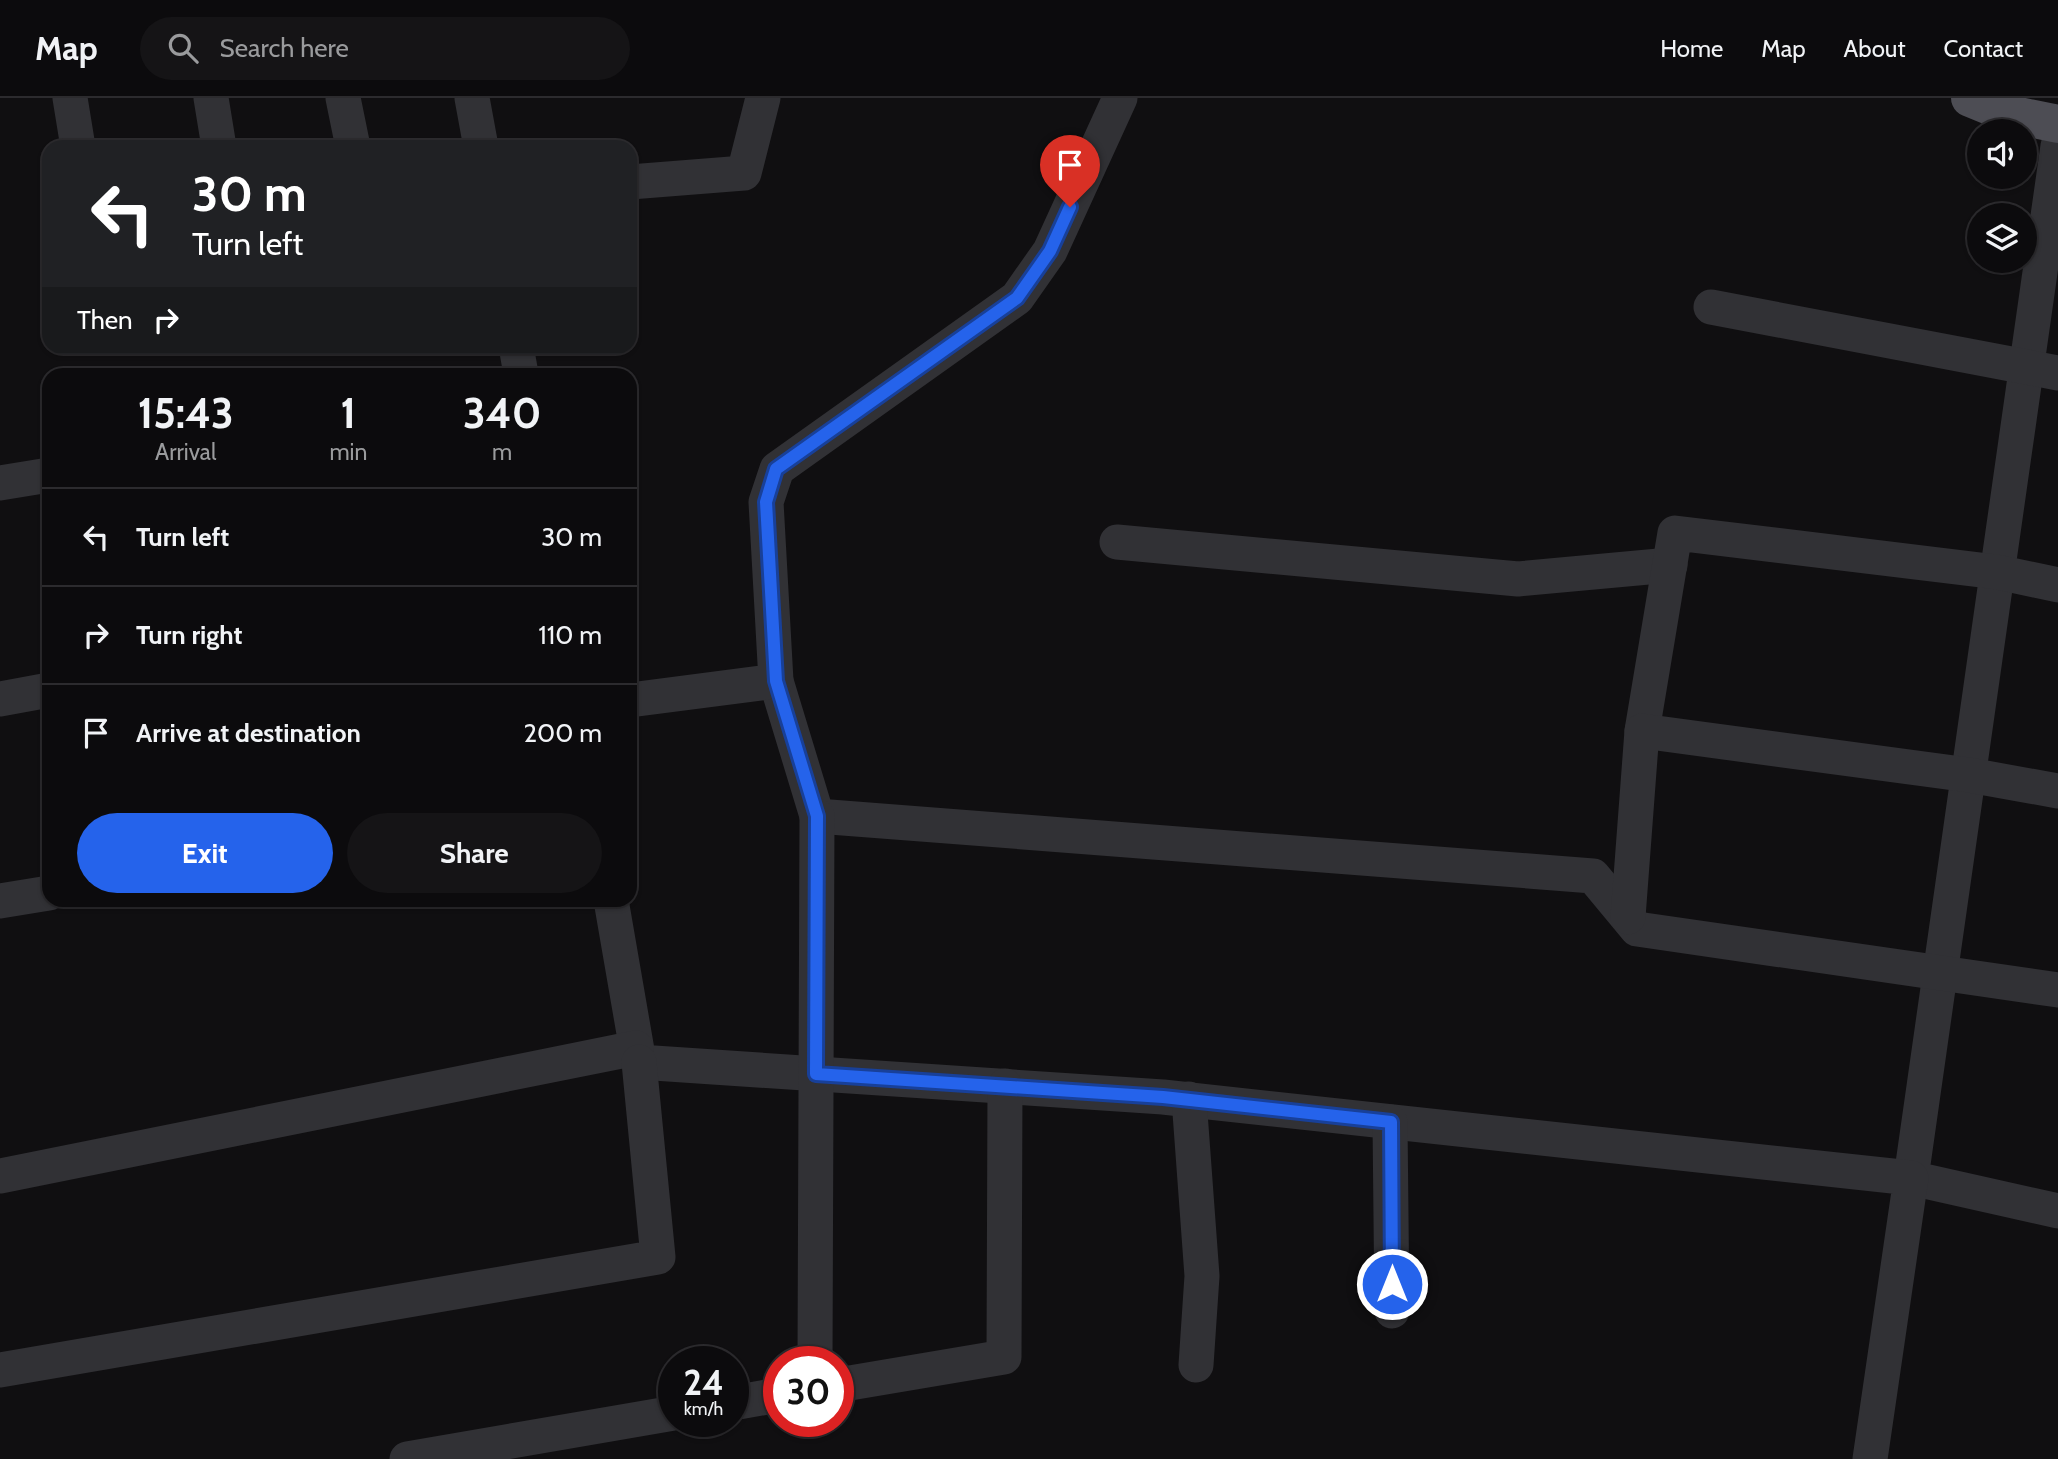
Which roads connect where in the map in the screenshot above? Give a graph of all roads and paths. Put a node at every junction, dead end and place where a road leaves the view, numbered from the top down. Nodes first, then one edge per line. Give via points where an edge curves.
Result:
1 (70, 98) edge
2 (211, 98) edge
3 (344, 98) edge
4 (472, 98) edge
5 (763, 98) edge
6 (1120, 98) edge
7 (1970, 98) edge
8 (2058, 124) edge
9 (77, 140) edge
10 (218, 140) edge
11 (352, 140) edge
12 (480, 140) edge
13 (2058, 146) edge
14 (637, 181) edge
15 (1711, 307) dead end
16 (2042, 369) edge
17 (42, 476) edge
18 (0, 483) edge
19 (1117, 542) dead end
20 (1670, 565) junction
21 (1997, 572) junction
22 (2058, 585) edge
23 (776, 681) junction
24 (42, 691) edge
25 (0, 699) edge
26 (637, 699) edge
27 (1642, 731) junction
28 (1969, 775) junction
29 (2058, 791) edge
30 (817, 816) junction
31 (42, 894) edge
32 (0, 901) edge
33 (612, 907) edge
34 (1628, 917) junction
35 (1941, 972) junction
36 (2058, 990) edge
37 (637, 1055) junction
38 (816, 1074) junction
39 (1005, 1086) junction
40 (1189, 1100) junction
41 (1391, 1122) junction
42 (0, 1176) edge
43 (1911, 1178) junction
44 (2058, 1210) edge
45 (1392, 1311) dead end
46 (815, 1346) edge
47 (1196, 1365) dead end
48 (0, 1370) edge
49 (854, 1382) edge
50 (658, 1416) edge
51 (407, 1459) edge
52 (1870, 1459) edge

1 - 9 street
2 - 10 street
3 - 11 street
4 - 12 street
5 - 14 street via 744,173
6 - 23 street via 1050,251 1017,298 776,469 766,502
7 - 8 main road via 2010,114
13 - 16 street
15 - 16 street
16 - 21 street
17 - 18 street
19 - 20 street via 1518,579
20 - 21 street via 1675,533
20 - 27 street
21 - 22 street
21 - 28 street
23 - 26 street
23 - 30 street
24 - 25 street
27 - 28 street
27 - 34 street
28 - 29 street
28 - 35 street
30 - 34 street via 1593,876
30 - 38 street
31 - 32 street
33 - 37 street
34 - 35 street via 1637,929
35 - 36 street
35 - 43 street
37 - 38 street
37 - 42 street
37 - 48 street via 658,1257
38 - 39 street
38 - 46 street
39 - 40 street
39 - 49 street via 1003,1357
40 - 41 street
40 - 47 street via 1202,1276
41 - 43 street
41 - 45 street
43 - 44 street
43 - 52 street
50 - 51 street

